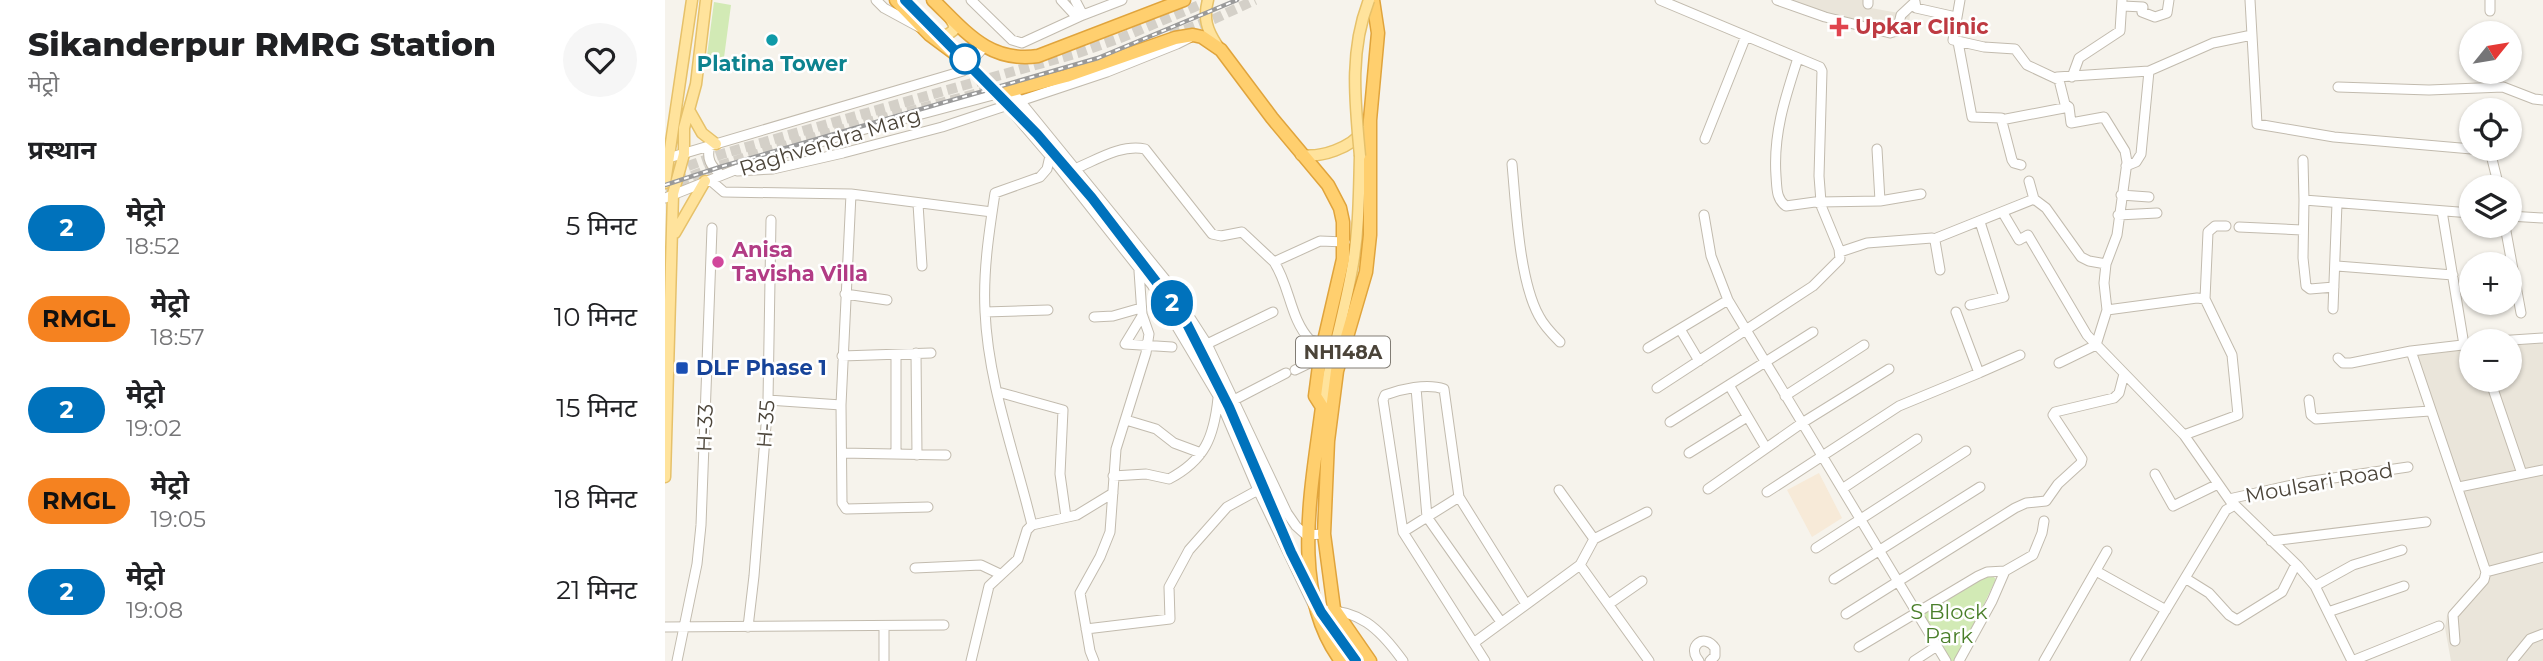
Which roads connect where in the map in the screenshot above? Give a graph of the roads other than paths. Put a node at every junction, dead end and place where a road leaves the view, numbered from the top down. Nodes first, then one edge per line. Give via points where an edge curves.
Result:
1 (692, 0) edge
2 (706, 0) edge
3 (876, 0) edge
4 (895, 0) edge
5 (933, 0) edge
6 (946, 0) edge
7 (971, 0) edge
8 (1061, 0) edge
9 (1075, 0) edge
10 (1122, 0) edge
11 (1184, 0) edge
12 (1208, 0) edge
13 (1371, 0) edge
14 (1381, 0) edge
15 (1660, 0) edge
16 (1777, 0) edge
17 (1960, 0) edge
18 (2169, 0) edge
19 (2250, 0) edge
20 (2490, 0) edge
21 (2122, 3) edge
22 (1166, 4) edge
23 (2490, 11) dead end
24 (947, 14) junction
25 (1083, 15) junction
26 (1956, 17) junction
27 (928, 33) junction
28 (1378, 33) junction
29 (1193, 35) junction
30 (2252, 35) junction
31 (1746, 36) junction
32 (1958, 42) junction
33 (984, 47) junction
34 (1221, 50) junction
35 (1798, 58) junction
36 (969, 64) junction
37 (2149, 71) junction
38 (2072, 76) junction
39 (2057, 78) junction
40 (2338, 87) dead end
41 (1011, 90) junction
42 (997, 94) junction
43 (2543, 100) edge
44 (1020, 101) junction
45 (1007, 105) junction
46 (2069, 107) junction
47 (689, 110) junction
48 (1370, 120) junction
49 (2001, 120) junction
50 (673, 127) junction
51 (665, 137) edge
52 (1705, 139) dead end
53 (713, 145) junction
54 (1059, 147) junction
55 (1877, 149) dead end
56 (684, 153) junction
57 (1301, 155) junction
58 (1050, 156) junction
59 (667, 158) edge
60 (2303, 160) dead end
61 (1512, 164) dead end
62 (2021, 166) dead end
63 (2126, 166) junction
64 (1077, 169) junction
65 (731, 171) junction
66 (721, 175) junction
67 (2496, 175) edge
68 (707, 180) junction
69 (2029, 181) dead end
70 (665, 183) edge
71 (851, 194) junction
72 (1921, 194) dead end
73 (2121, 195) junction
74 (669, 196) edge
75 (2149, 197) dead end
76 (2034, 199) junction
77 (2304, 200) junction
78 (1880, 201) junction
79 (1820, 202) junction
80 (2337, 203) junction
81 (918, 204) junction
82 (2442, 211) junction
83 (992, 212) junction
84 (2459, 212) edge
85 (2003, 213) junction
86 (2157, 213) dead end
87 (1704, 215) dead end
88 (2118, 215) junction
89 (2522, 217) edge
90 (2543, 218) edge
91 (771, 220) dead end
92 (1980, 222) junction
93 (2227, 226) dead end
94 (2239, 227) dead end
95 (712, 228) dead end
96 (2302, 230) junction
97 (1934, 239) junction
98 (1345, 242) junction
99 (671, 244) junction
100 (1840, 252) junction
101 (1274, 262) junction
102 (2106, 264) junction
103 (922, 266) dead end
104 (2337, 266) junction
105 (1139, 269) junction
106 (1940, 270) dead end
107 (2453, 275) junction
108 (2334, 287) junction
109 (845, 294) junction
110 (2205, 299) junction
111 (887, 300) dead end
112 (1728, 300) junction
113 (1970, 305) dead end
114 (2333, 309) dead end
115 (1048, 310) dead end
116 (2107, 310) junction
117 (985, 312) junction
118 (1142, 312) junction
119 (1273, 312) dead end
120 (1956, 312) dead end
121 (1094, 317) dead end
122 (1680, 329) junction
123 (2465, 329) edge
124 (1745, 331) junction
125 (1813, 332) dead end
126 (2543, 338) edge
127 (2522, 339) edge
128 (1560, 342) dead end
129 (1324, 343) junction
130 (1147, 344) junction
131 (1207, 344) junction
132 (1864, 345) dead end
133 (2095, 345) junction
134 (2459, 346) edge
135 (1172, 347) dead end
136 (1648, 348) dead end
137 (2411, 351) junction
138 (916, 353) junction
139 (932, 353) dead end
140 (896, 355) junction
141 (2020, 355) dead end
142 (842, 356) junction
143 (1320, 358) junction
144 (2338, 358) dead end
145 (1699, 361) junction
146 (1765, 363) junction
147 (2059, 363) dead end
148 (1889, 369) dead end
149 (1979, 373) junction
150 (2124, 374) junction
151 (1728, 385) junction
152 (1227, 386) junction
153 (1416, 388) junction
154 (1657, 388) dead end
155 (998, 392) junction
156 (2494, 392) edge
157 (1217, 394) junction
158 (1785, 396) junction
159 (768, 400) junction
160 (1234, 400) junction
161 (2309, 400) dead end
162 (841, 404) junction
163 (1322, 407) junction
164 (2430, 411) junction
165 (1747, 417) junction
166 (1126, 420) junction
167 (1670, 422) dead end
168 (1802, 423) junction
169 (2184, 435) junction
170 (1917, 439) dead end
171 (1766, 448) junction
172 (1966, 452) dead end
173 (842, 453) junction
174 (1201, 453) junction
175 (1689, 453) dead end
176 (896, 454) junction
177 (917, 455) junction
178 (946, 455) dead end
179 (1822, 456) junction
180 (2408, 467) dead end
181 (2543, 470) edge
182 (2155, 474) dead end
183 (2522, 474) junction
184 (1113, 476) junction
185 (665, 477) edge
186 (2218, 484) junction
187 (1980, 487) dead end
188 (2459, 487) junction
189 (1708, 489) dead end
190 (1842, 489) junction
191 (1258, 490) junction
192 (1559, 490) dead end
193 (1767, 492) dead end
194 (1113, 493) junction
195 (1459, 496) junction
196 (2230, 505) junction
197 (928, 507) dead end
198 (1647, 512) dead end
199 (1066, 517) junction
200 (1427, 517) junction
201 (1861, 520) junction
202 (2044, 521) dead end
203 (2426, 522) dead end
204 (1032, 525) junction
205 (1295, 525) junction
206 (1403, 532) junction
207 (1324, 534) junction
208 (1306, 535) junction
209 (1281, 539) junction
210 (1594, 539) junction
211 (2271, 541) junction
212 (1816, 548) dead end
213 (1879, 550) junction
214 (2403, 550) dead end
215 (2107, 551) dead end
216 (2543, 558) edge
217 (2296, 564) junction
218 (1580, 565) junction
219 (915, 568) dead end
220 (2005, 571) junction
221 (2096, 571) junction
222 (2486, 572) junction
223 (1000, 574) junction
224 (2185, 578) junction
225 (1834, 579) dead end
226 (1642, 581) dead end
227 (1898, 581) junction
228 (2315, 586) junction
229 (2404, 586) dead end
230 (1526, 604) junction
231 (1609, 604) junction
232 (1334, 609) junction
233 (2166, 610) junction
234 (1316, 611) junction
235 (1917, 612) junction
236 (2328, 612) junction
237 (1846, 614) dead end
238 (1501, 622) junction
239 (944, 625) dead end
240 (748, 626) junction
241 (2439, 626) dead end
242 (665, 627) edge
243 (684, 627) junction
244 (884, 627) junction
245 (1086, 629) junction
246 (2543, 634) edge
247 (2455, 641) dead end
248 (1475, 642) junction
249 (1937, 646) junction
250 (1859, 647) dead end
251 (1695, 660) edge
252 (677, 661) edge
253 (884, 661) edge
254 (971, 661) edge
255 (1094, 661) edge
256 (1341, 661) edge
257 (1370, 661) edge
258 (1403, 661) edge
259 (1485, 661) edge
260 (1649, 661) edge
261 (1710, 661) edge
262 (1914, 661) edge
263 (1946, 661) edge
264 (1959, 661) edge
265 (2044, 661) edge
266 (2135, 661) edge
267 (2352, 661) edge
268 (2512, 661) edge

1 - 50 main road
2 - 47 main road
3 - 27 street
4 - 27 highway
5 - 24 highway
6 - 24 street
7 - 25 street via 1012,40 1022,43
8 - 25 street via 1073,13
9 - 25 street
10 - 25 street
11 - 22 highway
12 - 34 main road via 1207,30
13 - 28 highway, NH148A
13 - 163 main road, bridge via 1358,38 1353,79 1360,156 1357,231
14 - 28 street
15 - 31 street
16 - 26 street via 1890,33 1897,30 1901,15 1915,2 1918,9
17 - 26 street
18 - 21 street via 2167,13 2155,17 2142,12 2143,7
19 - 30 street
20 - 23 street
21 - 38 street via 2120,31 2079,58
22 - 33 highway via 1038,56 1009,57
24 - 27 main road via 954,30 947,36
24 - 33 highway
26 - 32 street via 1952,35
27 - 36 highway
28 - 48 highway, NH148A
29 - 34 highway, NH148A
29 - 41 highway
29 - 44 street
30 - 37 street via 2213,44
30 - 67 street via 2257,124 2334,137 2483,150 2491,155
31 - 35 street
31 - 52 street
32 - 39 street via 2015,49 2028,65
32 - 49 street via 1972,117 1998,116
33 - 36 street, Raghvendra Marg
34 - 57 highway, NH148A
35 - 79 street via 1822,71
35 - 79 street via 1777,127 1777,191 1786,206
36 - 42 highway
36 - 53 street, Raghvendra Marg via 963,71
37 - 38 street
37 - 63 street via 2141,155
38 - 39 street
39 - 46 street
40 - 43 street via 2503,87
41 - 42 highway
41 - 44 street
42 - 45 street
42 - 65 street, Raghvendra Marg
44 - 45 street
44 - 54 street
45 - 58 street
45 - 65 street via 843,153 773,169
46 - 49 street
46 - 63 street via 2071,123 2105,119 2125,151
47 - 53 main road
47 - 56 main road
48 - 57 main road via 1359,136 1342,146 1320,155
48 - 207 highway, NH148A via 1366,272 1337,371
49 - 62 street via 2012,160
50 - 51 main road
50 - 59 main road
53 - 56 street, Raghvendra Marg
53 - 66 street via 709,162
54 - 58 street
54 - 64 street
55 - 78 street
56 - 59 street, Raghvendra Marg
56 - 74 main road
57 - 98 highway, NH148A via 1328,185 1340,208
58 - 83 street via 1040,177 995,193
58 - 105 street
59 - 70 main road
60 - 77 street
61 - 128 street via 1531,297 1543,323
63 - 73 street
64 - 101 street via 1130,148 1145,149 1212,234 1242,232
64 - 131 street via 1165,279
65 - 66 street, Raghvendra Marg
66 - 68 street, Raghvendra Marg
68 - 71 street via 724,192
68 - 74 street, Raghvendra Marg
68 - 99 main road
69 - 76 street
71 - 81 street
71 - 109 street
72 - 78 street
73 - 75 street
73 - 88 street
74 - 99 main road
76 - 85 street
76 - 102 street via 2046,208 2081,257
77 - 80 street
77 - 96 street
78 - 79 street
79 - 100 street
80 - 82 street
80 - 104 street
81 - 83 street
81 - 103 street
82 - 84 street
82 - 107 street
83 - 117 street via 984,272
85 - 92 street
85 - 133 street via 2019,240 2028,235
86 - 88 street
87 - 112 street via 1711,256
88 - 102 street
89 - 90 street
91 - 159 street, H-35
92 - 97 street
92 - 113 street via 2004,298
93 - 110 street via 2215,226 2209,232
94 - 96 street
95 - 243 street, H-33 via 701,525
96 - 108 street via 2306,286
97 - 100 street via 1867,243
97 - 106 street
98 - 101 street via 1320,241
98 - 129 highway, NH148A
99 - 185 main road
100 - 124 street via 1838,262 1813,286
101 - 129 street via 1303,331 1310,340
102 - 116 street
104 - 107 street
104 - 108 street
105 - 118 street
105 - 157 street
107 - 123 street
108 - 114 street
109 - 111 street
109 - 142 street
110 - 116 street
110 - 169 street via 2232,355 2238,415
112 - 122 street
112 - 124 street
115 - 117 street
116 - 133 street
117 - 155 street
118 - 121 street
118 - 130 street
118 - 130 street via 1125,344
119 - 131 street
120 - 149 street
122 - 136 street
122 - 145 street
124 - 145 street
124 - 146 street
125 - 146 street
126 - 127 street
129 - 143 highway, NH148A
130 - 135 street
130 - 166 street
131 - 152 street
132 - 158 street
133 - 147 street
133 - 150 street
134 - 137 street
137 - 144 street via 2351,363
137 - 164 street
138 - 139 street
138 - 140 street
138 - 177 street
140 - 142 street
140 - 176 street
141 - 149 street
142 - 162 street
143 - 160 street
143 - 163 highway, NH148A via 1315,397
145 - 154 street
146 - 151 street
146 - 158 street
148 - 168 street
149 - 179 street via 1899,406
150 - 169 street
150 - 227 street via 2114,398 2053,415 2082,459 2049,498 2015,508
151 - 165 street
151 - 167 street
152 - 157 street
152 - 160 street
153 - 195 street via 1440,387 1445,393
153 - 200 street
153 - 206 street via 1388,394 1383,400
155 - 199 street via 1063,410 1060,474
155 - 204 street
156 - 183 street
157 - 174 street via 1215,428
157 - 191 street
158 - 168 street
159 - 162 street
159 - 240 street, H-35
160 - 205 street
161 - 164 street via 2316,419
162 - 173 street
163 - 208 highway, NH148A
164 - 188 street
165 - 171 street
165 - 175 street
166 - 174 street via 1156,429 1174,443
166 - 184 street
168 - 171 street
168 - 179 street
169 - 186 street
170 - 190 street
171 - 189 street
172 - 201 street
173 - 176 street
173 - 197 street via 842,503 846,509
174 - 184 street via 1168,479 1146,474
176 - 177 street
177 - 178 street
179 - 190 street
179 - 193 street
180 - 196 street, Moulsari Road via 2306,482
181 - 183 street
182 - 186 street via 2173,506
183 - 188 street
184 - 194 street
186 - 196 street
187 - 213 street
188 - 222 street
190 - 201 street
191 - 209 street
191 - 245 street via 1227,506 1189,550 1169,587 1170,619
192 - 210 street
194 - 199 street
194 - 245 street via 1108,540 1080,593
195 - 200 street
195 - 230 street
196 - 211 street
196 - 224 street, Moulsari Road
198 - 210 street
199 - 204 street
200 - 206 street
200 - 238 street
201 - 212 street
201 - 213 street
202 - 220 street via 2033,555
203 - 211 street
204 - 223 street via 1018,559
205 - 208 street
205 - 209 street
206 - 248 street
207 - 208 street
207 - 232 highway, NH148A
208 - 234 highway, NH148A
209 - 234 street
210 - 218 street
211 - 217 street
213 - 225 street
213 - 227 street
214 - 228 street via 2353,565
215 - 221 street
216 - 222 street
217 - 224 street via 2282,592 2237,620
217 - 228 street
218 - 230 street
218 - 231 street
219 - 223 street via 981,565
220 - 235 street via 1981,574
220 - 264 street
221 - 233 street
221 - 265 street
222 - 247 street via 2453,615
223 - 254 street via 989,586
224 - 233 street, Moulsari Road
226 - 231 street
227 - 235 street
227 - 237 street
228 - 236 street
229 - 236 street
230 - 238 street
231 - 260 street
232 - 234 street
232 - 257 highway, NH148A
232 - 258 street via 1376,628
233 - 266 street, Moulsari Road
234 - 256 highway, NH148A via 1328,644
235 - 249 street
235 - 250 street
236 - 267 street
238 - 248 street
239 - 244 street
240 - 243 street
240 - 244 street
241 - 267 street
242 - 243 street
243 - 252 street, H-33
244 - 253 street
245 - 255 street
246 - 268 street via 2531,639
248 - 259 street
249 - 262 street
249 - 263 street
251 - 261 street via 1695,645 1707,640 1715,648

